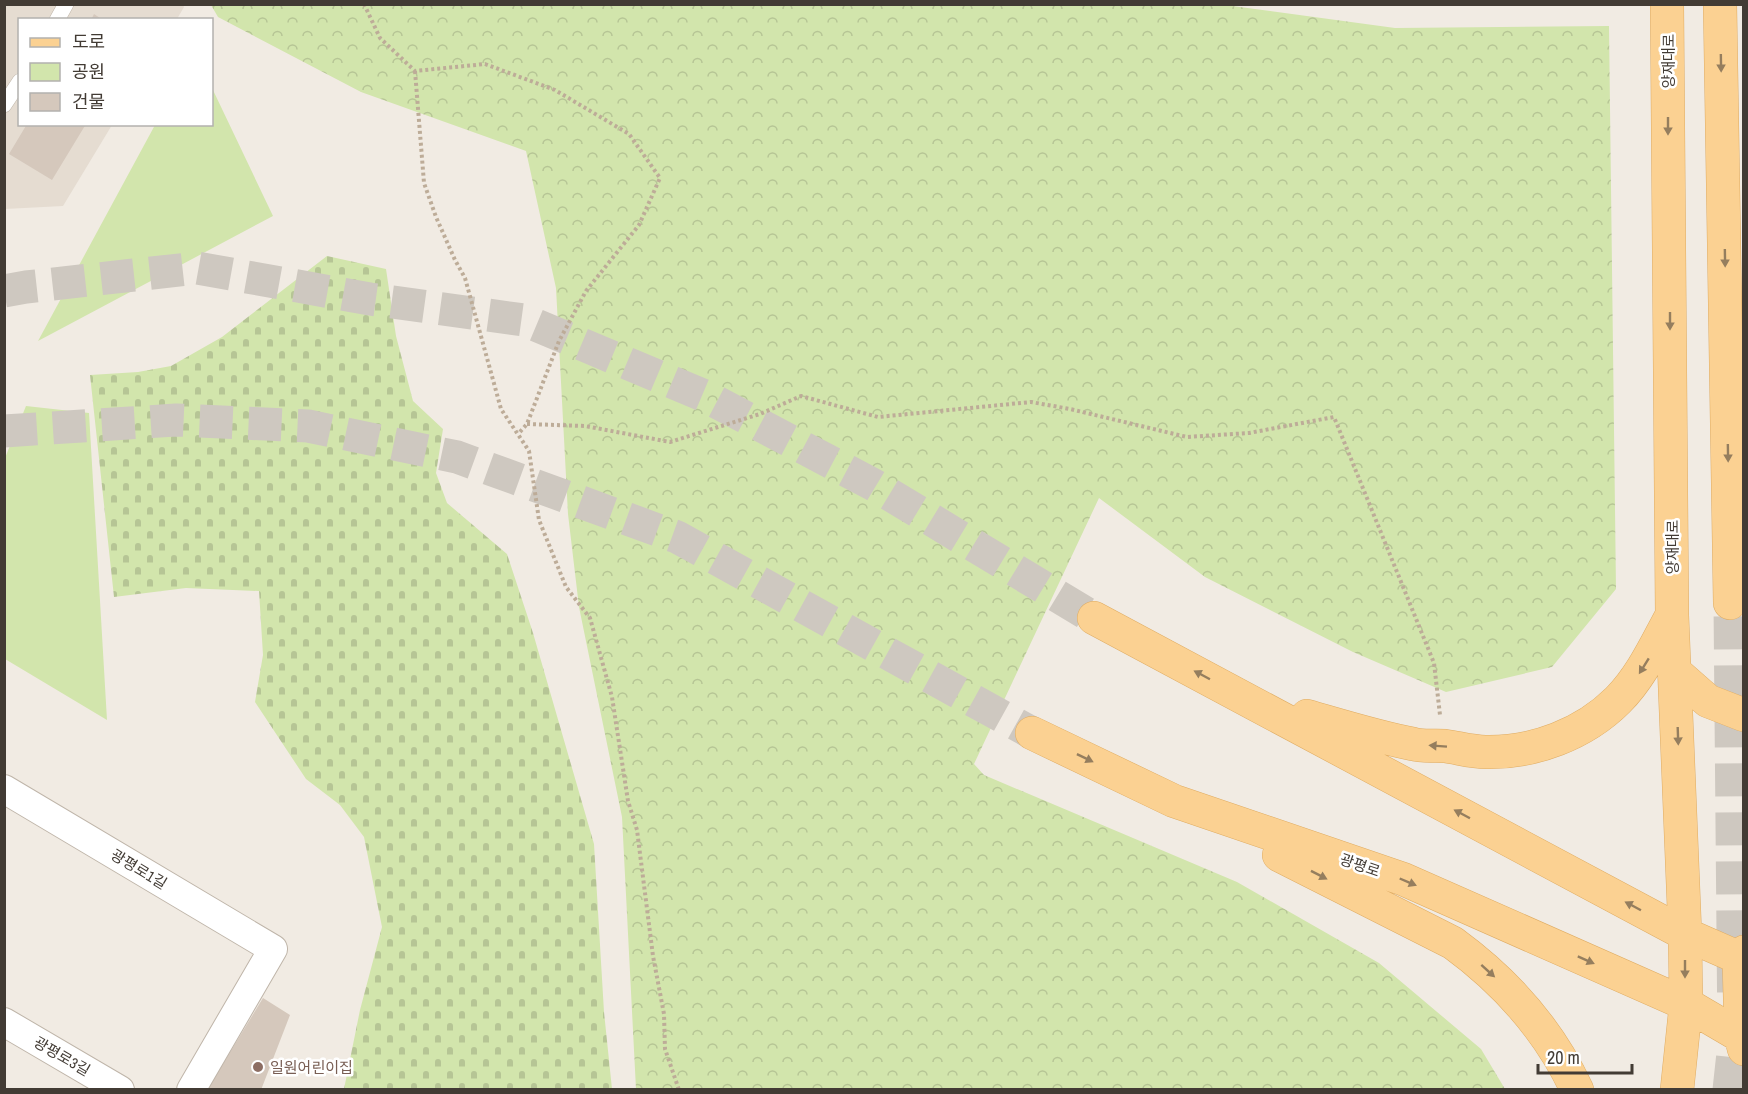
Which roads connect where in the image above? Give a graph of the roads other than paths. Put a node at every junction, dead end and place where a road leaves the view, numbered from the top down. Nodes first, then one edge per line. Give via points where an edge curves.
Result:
1 (66, 4) edge
2 (1667, 4) edge
3 (1720, 4) edge
4 (58, 18) edge
5 (18, 84) edge
6 (4, 105) edge
7 (1730, 603) tunnel mouth
8 (1672, 615) junction
9 (1094, 618) tunnel mouth
10 (1675, 672) junction
11 (1254, 702) junction
12 (1743, 715) edge
13 (1032, 733) tunnel mouth
14 (4, 789) edge
15 (1174, 801) junction
16 (1685, 934) junction
17 (1742, 957) edge
18 (1686, 1004) junction
19 (4, 1022) edge
20 (1742, 1042) edge
21 (120, 1089) edge
22 (191, 1089) edge
23 (1577, 1089) edge
24 (1677, 1089) edge

1 - 4 lane
2 -> 8 main road, 양재대로
3 -> 7 main road
5 - 6 lane
8 - 10 main road, 양재대로
8 -> 11 main road via 1634,682 1618,700 1584,726 1526,749 1485,752 1416,745
11 -> 9 main road
10 - 12 main road via 1708,701
10 -> 16 main road, 양재대로
16 -> 11 main road
13 -> 15 main road, 광평로
14 - 22 street, 광평로1길 via 273,949
15 -> 18 main road, 광평로 via 1403,879
15 -> 23 main road via 1453,943 1522,1006 1550,1042
16 - 17 main road
16 -> 18 main road, 양재대로
17 - 20 main road
18 - 20 main road, 광평로
18 - 24 main road, 양재대로
19 - 21 street, 광평로3길

